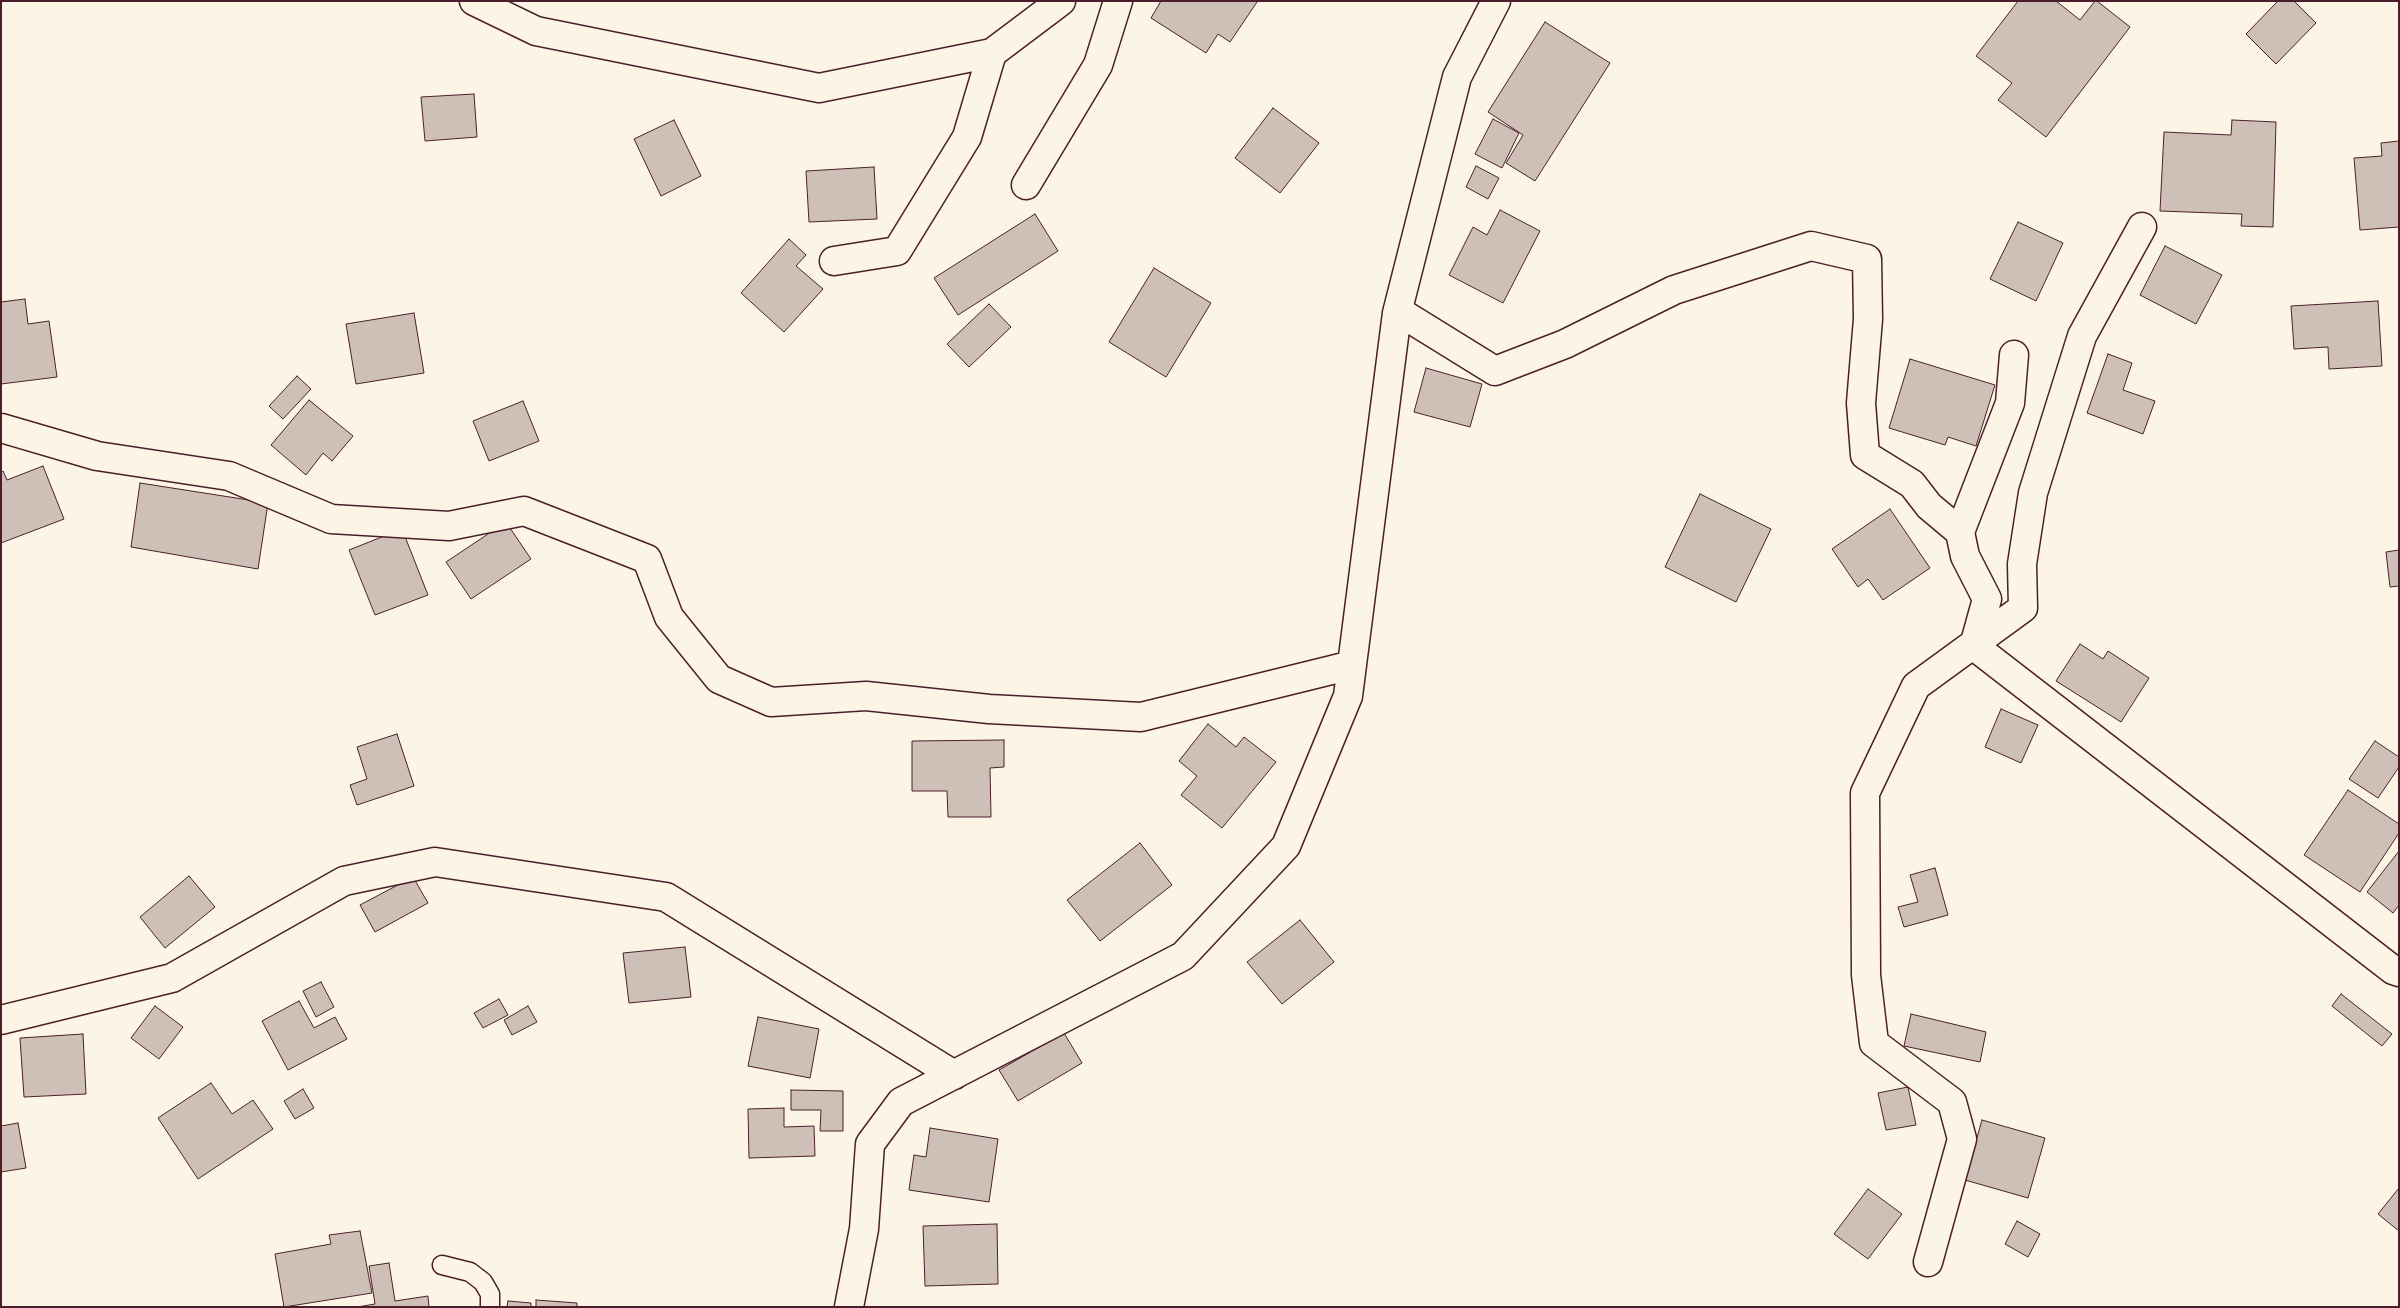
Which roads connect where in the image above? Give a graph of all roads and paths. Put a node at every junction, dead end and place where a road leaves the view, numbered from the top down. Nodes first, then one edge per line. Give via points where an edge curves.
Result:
1 (474, 1) edge
2 (1061, 1) edge
3 (1118, 1) edge
4 (1496, 1) edge
5 (992, 53) junction
6 (1026, 185) dead end
7 (2142, 227) dead end
8 (834, 261) dead end
9 (1398, 311) junction
10 (2014, 355) dead end
11 (1, 428) edge
12 (1960, 532) junction
13 (1974, 646) junction
14 (1352, 665) junction
15 (2399, 972) edge
16 (1, 1020) edge
17 (954, 1075) junction
18 (1928, 1262) dead end
19 (442, 1265) dead end
20 (490, 1307) edge
21 (849, 1307) edge

1 - 5 street via 536,31 819,88
2 - 5 street
3 - 6 street via 1098,64
4 - 9 street via 1457,77
5 - 8 street via 967,137 897,251
7 - 13 street via 2082,336 2033,493 2022,564 2023,608
9 - 12 street via 1495,371 1565,344 1674,290 1811,246 1868,260 1868,319 1861,403 1865,455 1912,484 1929,506
9 - 14 street
10 - 12 street via 2010,403
11 - 14 street via 98,456 229,476 331,519 449,526 524,511 647,559 669,617 719,678 771,702 866,696 990,709 1141,717
12 - 13 street via 1965,556 1987,599
13 - 15 street
13 - 18 street via 1916,686 1865,793 1866,975 1874,1043 1952,1102 1962,1139
14 - 17 street via 1348,696 1286,846 1183,956
16 - 17 street via 172,978 344,881 436,862 666,897
17 - 21 street via 901,1102 870,1144 864,1229
19 - 20 lane via 470,1272 483,1282 490,1294

